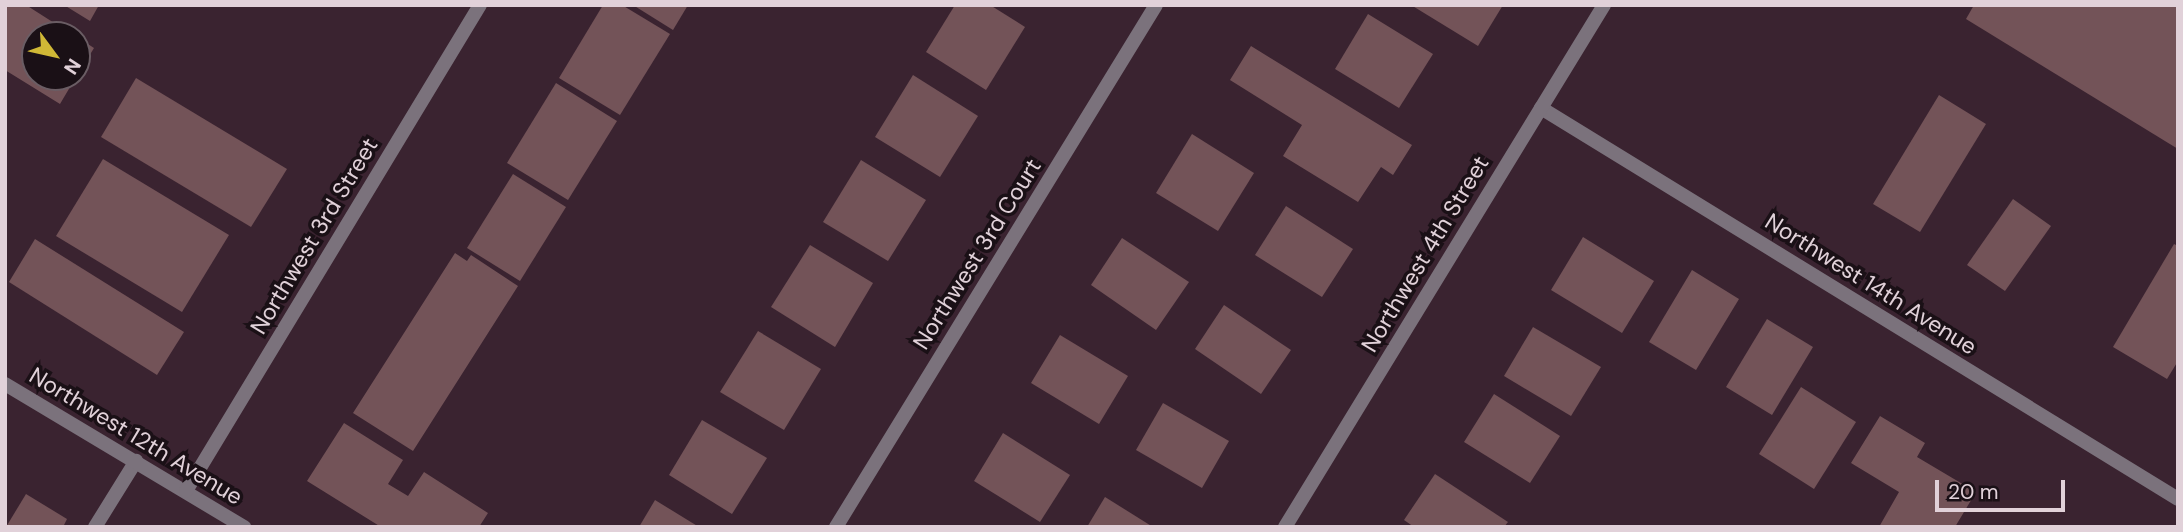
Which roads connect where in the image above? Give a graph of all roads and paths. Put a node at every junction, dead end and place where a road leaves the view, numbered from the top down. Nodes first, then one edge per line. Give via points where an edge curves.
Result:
1 (480, 5) edge
2 (1156, 5) edge
3 (1604, 5) edge
4 (1541, 107) junction
5 (5, 384) edge
6 (136, 461) junction
7 (186, 491) junction
8 (2178, 499) edge
9 (95, 527) edge
10 (244, 527) edge
11 (836, 527) edge
12 (1285, 527) edge

1 - 7 street, Northwest 3rd Street
2 - 11 street, Northwest 3rd Court
3 - 4 street, Northwest 4th Street
4 - 8 street, Northwest 14th Avenue
4 - 12 street, Northwest 4th Street
5 - 6 street, Northwest 12th Avenue
6 - 7 street, Northwest 12th Avenue
6 - 9 street
7 - 10 street, Northwest 12th Avenue

